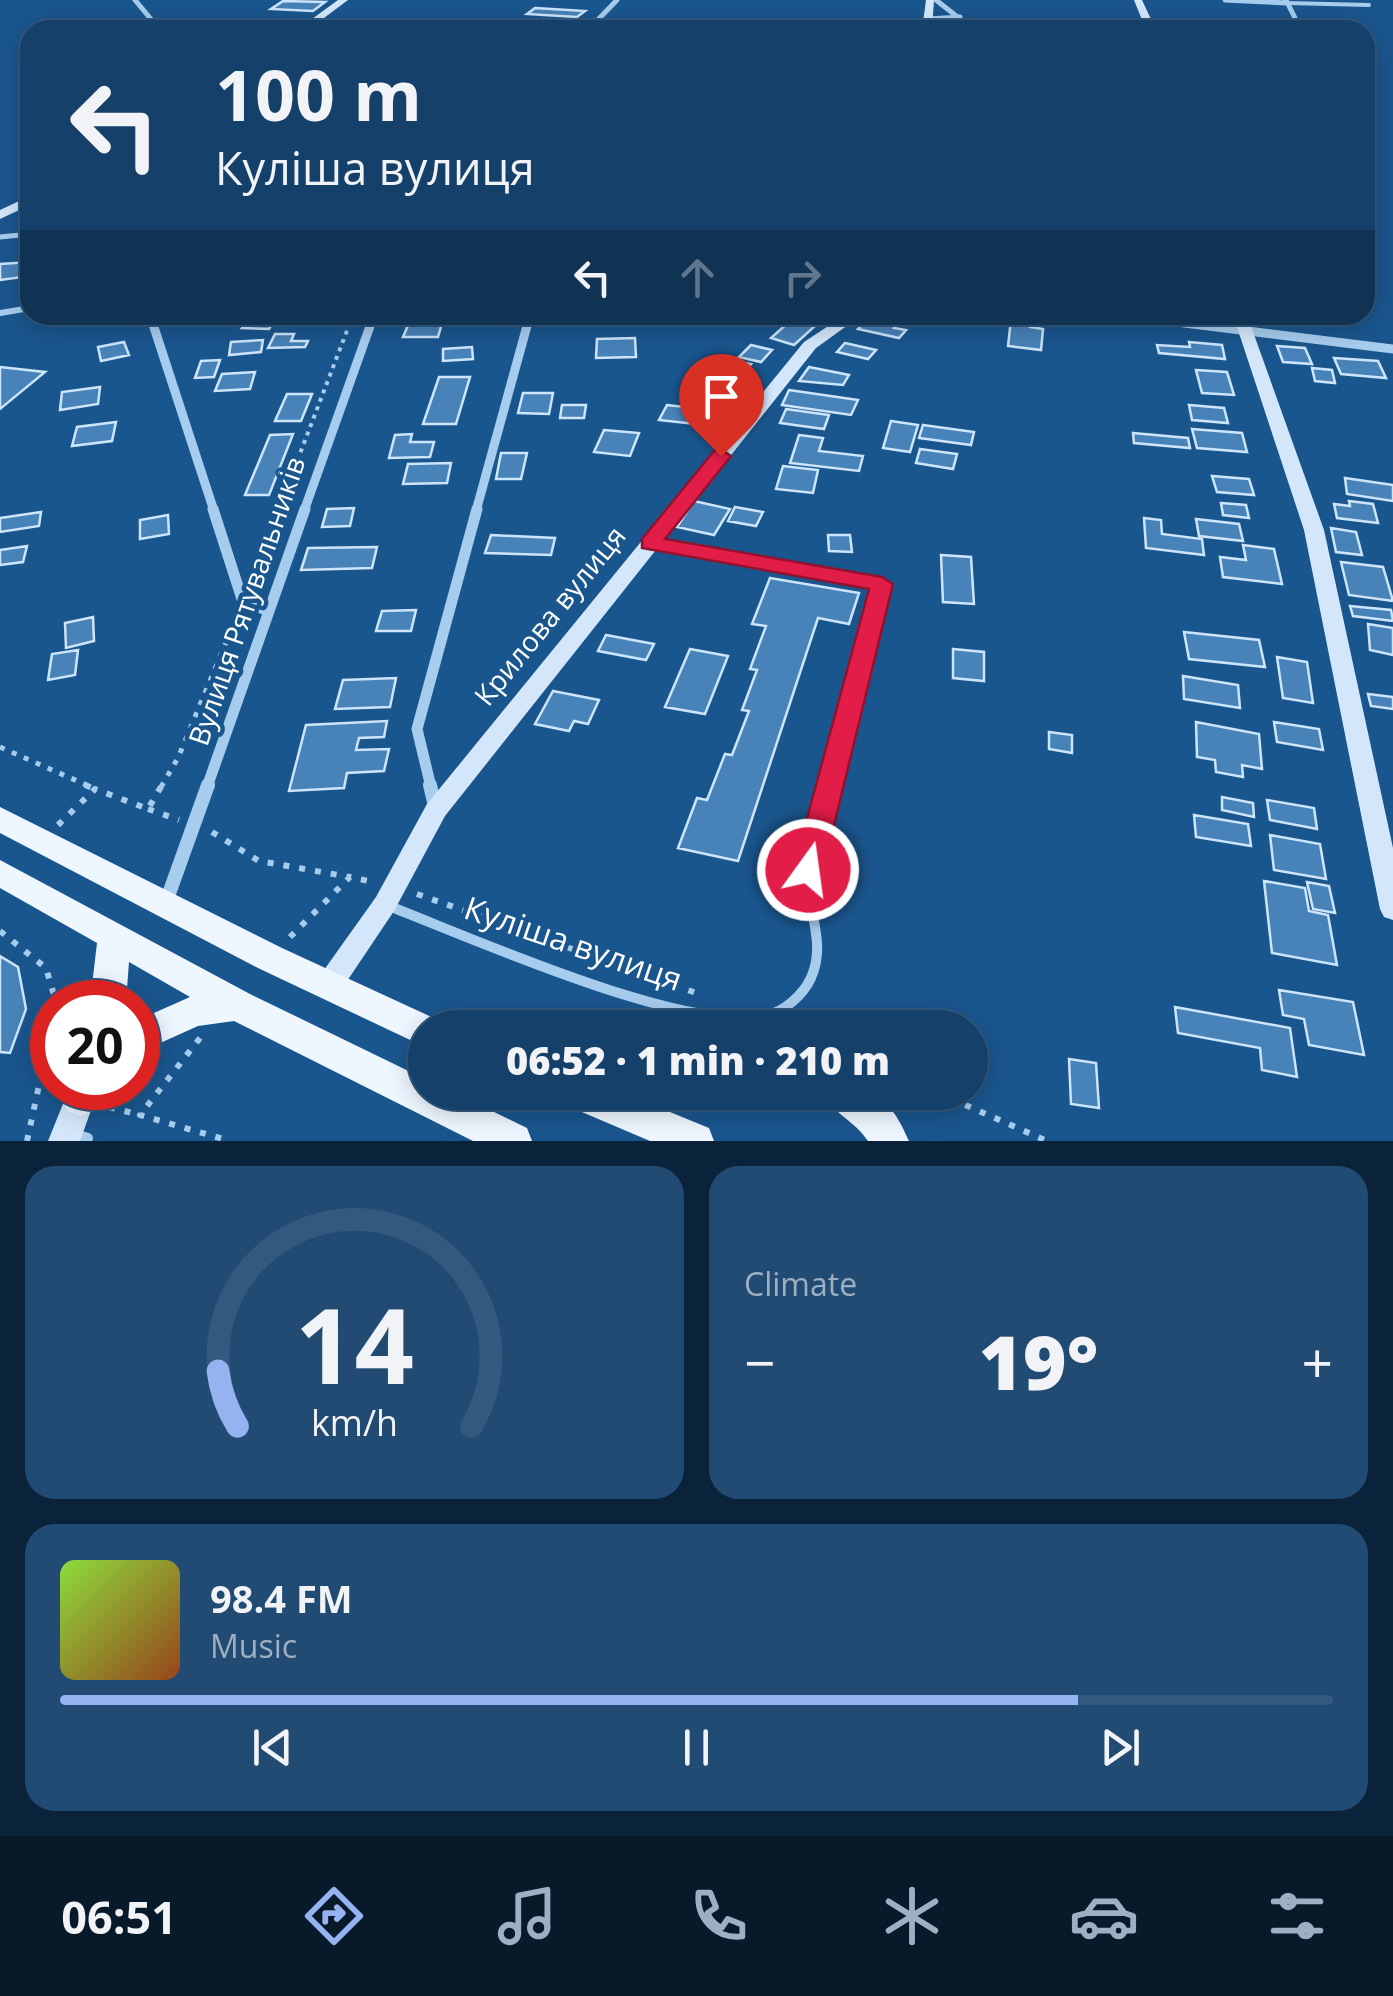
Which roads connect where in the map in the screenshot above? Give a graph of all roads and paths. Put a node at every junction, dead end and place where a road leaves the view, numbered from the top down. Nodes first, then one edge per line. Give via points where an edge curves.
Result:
1 (134, 0) edge
2 (344, 0) edge
3 (617, 0) edge
4 (933, 0) edge
5 (1225, 0) edge
6 (1287, 1) edge
7 (1370, 6) dead end
8 (961, 18) joint
9 (151, 20) edge
10 (316, 20) edge
11 (598, 20) edge
12 (951, 20) edge
13 (153, 325) edge
14 (349, 325) edge
15 (370, 325) edge
16 (527, 325) edge
17 (841, 325) edge
18 (1244, 325) edge
19 (1250, 325) edge
20 (1393, 349) edge
21 (650, 544) junction
22 (243, 602) junction
23 (267, 610) junction
24 (0, 747) edge
25 (95, 789) junction
26 (148, 809) junction
27 (436, 810) junction
28 (0, 819) edge
29 (193, 824) junction
30 (43, 841) junction
31 (0, 873) edge
32 (350, 877) junction
33 (389, 895) junction
34 (166, 903) junction
35 (1393, 909) edge
36 (0, 931) edge
37 (114, 940) junction
38 (270, 958) junction
39 (53, 980) edge
40 (110, 980) edge
41 (329, 985) junction
42 (710, 997) dead end
43 (237, 1005) junction
44 (408, 1023) edge
45 (160, 1027) edge
46 (34, 1110) edge
47 (620, 1110) edge
48 (869, 1110) edge
49 (977, 1110) edge
50 (27, 1141) edge
51 (230, 1141) edge
52 (513, 1141) edge
53 (695, 1141) edge
54 (890, 1141) edge
55 (1047, 1141) edge

1 - 9 street
2 - 10 street
3 - 11 street
4 - 8 street
5 - 6 street
6 - 7 lane
8 - 12 street
13 - 22 street
14 - 22 path
15 - 23 street, Вулиця Рятувальників
16 - 27 street via 417,729
17 - 21 street, Крилова вулиця via 810,345
18 - 35 street via 1314,530
19 - 20 street
21 - 27 street, Крилова вулиця
21 - 33 lane, Куліша вулиця via 882,584 808,870 821,943 811,979 792,1002 765,1017 732,1019 646,1001
22 - 23 street
22 - 26 path via 178,758
23 - 29 street, Вулиця Рятувальників
24 - 25 path
25 - 26 path
25 - 30 path
26 - 29 path
27 - 33 street, Крилова вулиця
28 - 30 main road
29 - 32 path via 211,830 233,852 272,866
29 - 34 street, Вулиця Рятувальників
30 - 34 main road
31 - 37 main road
32 - 33 path
32 - 38 path
33 - 41 street, Крилова вулиця
33 - 42 path
34 - 38 main road
36 - 39 path via 39,957
37 - 40 main road
37 - 43 main road
38 - 41 main road
41 - 44 main road
43 - 45 main road via 193,1010
43 - 51 path via 204,1034 140,1115
43 - 52 main road
46 - 50 path
47 - 53 main road
48 - 54 main road
49 - 55 path

